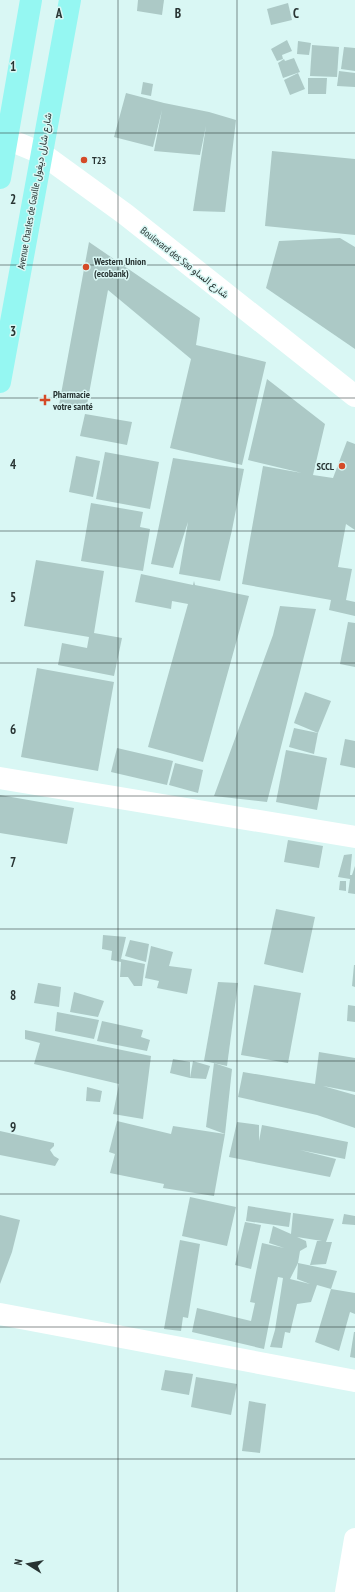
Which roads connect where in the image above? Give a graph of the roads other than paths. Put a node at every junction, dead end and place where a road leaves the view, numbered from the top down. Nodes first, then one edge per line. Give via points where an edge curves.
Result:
1 (31, 0) edge
2 (70, 0) edge
3 (4, 137) edge
4 (41, 153) junction
5 (0, 178) edge
6 (0, 382) edge
7 (355, 396) edge
8 (0, 778) edge
9 (355, 837) edge
10 (0, 1314) edge
11 (355, 1381) edge
12 (355, 1539) edge
13 (346, 1592) edge

1 - 3 main road
2 - 4 main road, Avenue Charles de Gaulle شارع شارل ديغول
3 - 4 street, Boulevard des Sao شارع الساو
3 - 5 main road
4 - 6 main road, Avenue Charles de Gaulle شارع شارل ديغول
4 - 7 street, Boulevard des Sao شارع الساو via 125,214
8 - 9 street
10 - 11 street
12 - 13 street

